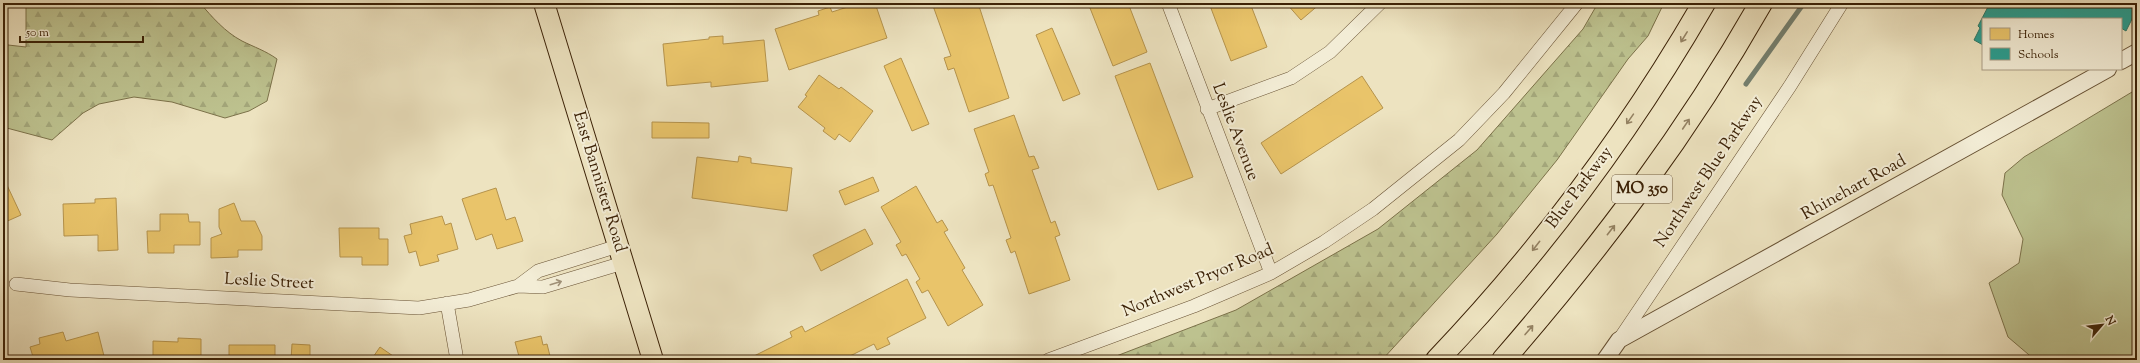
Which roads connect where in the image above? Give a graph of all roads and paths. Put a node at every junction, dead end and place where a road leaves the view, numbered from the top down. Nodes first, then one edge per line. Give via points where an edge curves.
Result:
1 (544, 3) edge
2 (1168, 3) edge
3 (1380, 3) edge
4 (1577, 3) edge
5 (1704, 3) edge
6 (1762, 3) edge
7 (1842, 3) edge
8 (2137, 52) edge
9 (2122, 60) edge
10 (2106, 70) edge
11 (1207, 109) junction
12 (621, 255) junction
13 (1271, 273) junction
14 (16, 284) dead end
15 (447, 303) junction
16 (1619, 340) junction
17 (457, 360) edge
18 (653, 360) edge
19 (1048, 360) edge
20 (1437, 360) edge
21 (1503, 360) edge
22 (1605, 360) edge

1 - 12 main road, East Bannister Road
2 - 11 street, Leslie Avenue
3 - 11 street via 1330,52 1291,78
4 - 13 street, Northwest Pryor Road via 1504,93 1459,140 1373,209
5 -> 20 highway, Blue Parkway / MO 350 via 1653,87 1588,179 1525,260
21 -> 6 highway, MO 350 via 1567,286 1640,192 1706,94
7 - 16 street, Northwest Blue Parkway via 1790,86
8 - 9 street
10 - 16 street, Rhinehart Road
11 - 13 street, Leslie Avenue
12 - 15 street, Leslie Street via 538,271 518,286 469,300
12 - 18 main road, East Bannister Road
13 - 19 street, Northwest Pryor Road via 1194,306
14 - 15 street, Leslie Street via 70,290 418,308
15 - 17 street
16 - 22 street, Northwest Blue Parkway

